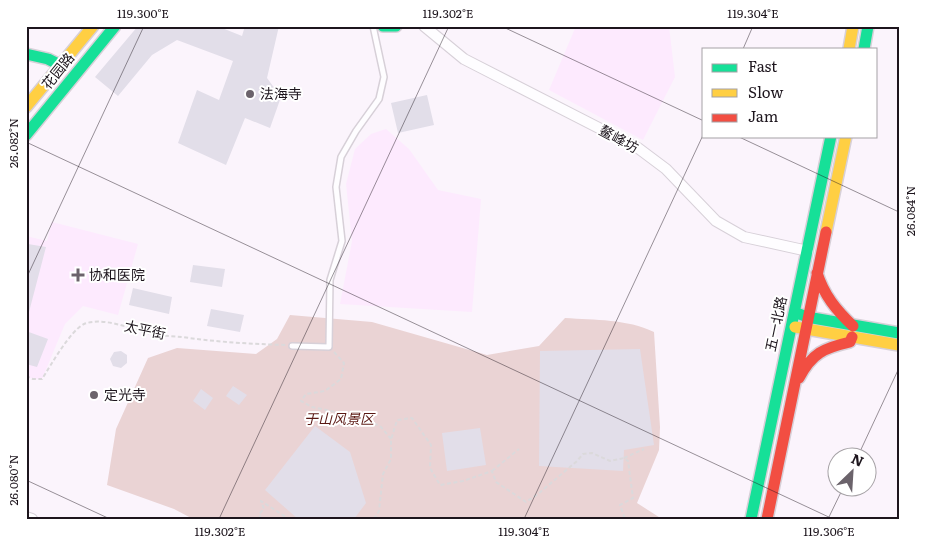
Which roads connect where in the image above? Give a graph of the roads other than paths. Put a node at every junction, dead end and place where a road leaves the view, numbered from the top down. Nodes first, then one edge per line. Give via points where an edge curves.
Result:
1 (93, 26) edge
2 (114, 26) edge
3 (373, 26) edge
4 (383, 26) edge
5 (396, 26) edge
6 (424, 26) edge
7 (854, 26) edge
8 (868, 26) edge
9 (849, 48) edge
10 (864, 48) edge
11 (26, 54) edge
12 (60, 65) junction
13 (26, 107) edge
14 (26, 135) edge
15 (831, 138) edge
16 (846, 138) edge
17 (808, 251) junction
18 (817, 273) junction
19 (794, 312) junction
20 (806, 323) junction
21 (791, 326) junction
22 (853, 331) junction
23 (899, 333) edge
24 (899, 345) edge
25 (292, 346) road end
26 (791, 395) junction
27 (26, 516) edge
28 (32, 519) edge
29 (751, 519) edge
30 (767, 519) edge

1 - 12 main road, 花园路
2 - 14 main road, 花园路
3 - 25 lane via 384,77 379,99 341,157 336,187 342,241 330,280 329,347
4 - 5 main road
6 - 17 street, 鳌峰坊 via 464,59 638,148 666,169 716,221 744,237
7 - 9 main road
8 - 10 main road
11 - 12 main road
12 - 13 main road, 花园路
15 - 17 main road, 五一北路
16 - 18 main road
17 - 19 main road, 五一北路
18 - 20 main road
18 - 22 main road via 830,304
19 - 20 main road
19 - 21 main road, 五一北路
20 - 21 main road
20 - 22 main road
20 - 26 main road
21 - 29 main road, 五一北路
22 - 23 main road
22 - 24 main road
22 - 26 main road via 850,342 818,352 806,363
26 - 30 main road
27 - 28 street

